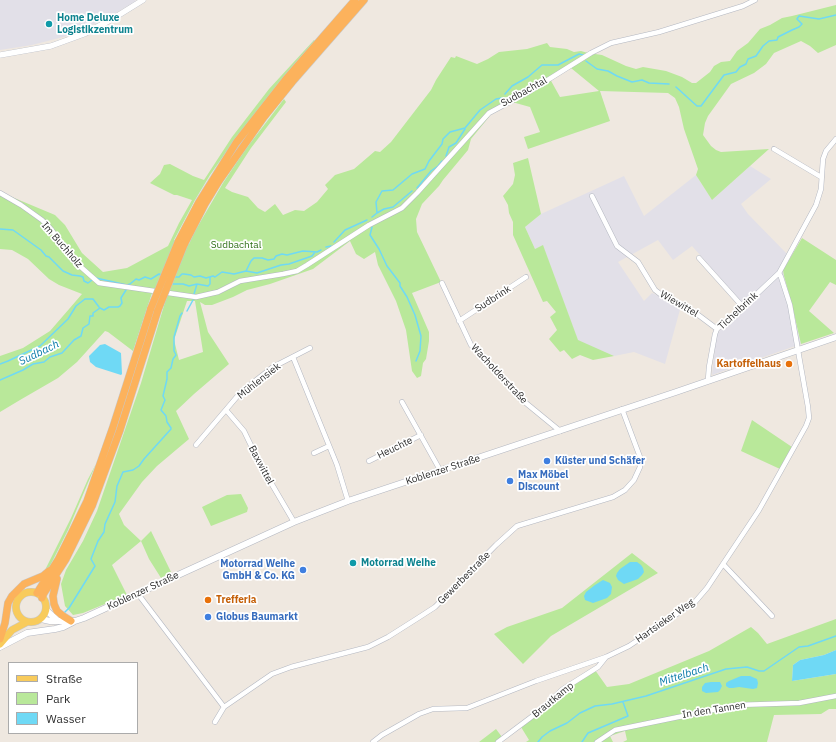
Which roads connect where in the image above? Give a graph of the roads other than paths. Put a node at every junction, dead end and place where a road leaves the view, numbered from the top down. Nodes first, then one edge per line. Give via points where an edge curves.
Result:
1 (143, 0) edge
2 (355, 0) edge
3 (364, 0) edge
4 (755, 0) edge
5 (0, 55) edge
6 (836, 139) edge
7 (774, 149) dead end
8 (821, 177) junction
9 (0, 192) edge
10 (592, 196) dead end
11 (181, 243) junction
12 (699, 258) dead end
13 (778, 273) junction
14 (526, 276) dead end
15 (442, 283) dead end
16 (175, 295) joint
17 (743, 307) junction
18 (154, 309) junction
19 (459, 321) junction
20 (717, 329) junction
21 (836, 337) edge
22 (310, 348) dead end
23 (798, 350) junction
24 (293, 357) junction
25 (708, 380) junction
26 (402, 402) dead end
27 (226, 410) junction
28 (622, 410) junction
29 (560, 431) junction
30 (421, 435) junction
31 (196, 445) dead end
32 (329, 446) junction
33 (314, 453) dead end
34 (369, 461) dead end
35 (440, 470) junction
36 (348, 501) junction
37 (294, 522) junction
38 (58, 560) junction
39 (723, 564) junction
40 (58, 573) junction
41 (138, 594) junction
42 (40, 596) junction
43 (46, 610) junction
44 (17, 614) junction
45 (772, 616) dead end
46 (41, 619) junction
47 (58, 621) junction
48 (73, 621) junction
49 (27, 622) junction
50 (12, 630) junction
51 (0, 638) edge
52 (0, 645) edge
53 (606, 657) junction
54 (836, 696) edge
55 (224, 707) junction
56 (215, 722) dead end
57 (373, 742) edge
58 (498, 742) edge
59 (597, 742) edge

1 - 5 street via 84,34 51,46
2 - 11 highway via 287,78 241,137 210,184
3 - 11 highway via 264,117 219,181
4 - 16 street, Sudbachtal via 659,32 611,43 571,64 530,91 499,106 483,119 402,208 369,225 297,271 240,281 218,292 196,297
6 - 8 street, Tichelbrink via 826,150
7 - 8 street
8 - 13 street, Tichelbrink via 821,189 816,205
9 - 16 street, Im Buchholz via 42,220 74,261 98,283
10 - 20 street, Wiewittel via 617,246 638,262 655,290 693,311
11 - 18 highway, bridge
12 - 17 street
13 - 17 street, Tichelbrink
13 - 23 street via 790,305
14 - 19 street, Sudbrink
15 - 19 street, Wacholderstraße
17 - 20 street, Tichelbrink
18 - 38 highway via 100,467
18 - 40 highway via 106,469 79,536
19 - 29 street, Wacholderstraße via 471,345 521,400
20 - 25 street, Tichelbrink
21 - 23 main road, Koblenzer Straße
22 - 24 street, Mühlensiek
23 - 25 main road, Koblenzer Straße
23 - 39 street, Hartsieker Weg via 808,407 806,426 759,510
24 - 27 street, Mühlensiek via 273,367 241,392
24 - 32 street, Mühlensiek
25 - 28 main road, Koblenzer Straße
26 - 30 street, Heuchte
27 - 31 street, Mühlensiek
27 - 37 street, Baxwittel via 244,431
28 - 29 main road, Koblenzer Straße
28 - 55 street, Gewerbestraße via 640,457 640,467 634,480 625,490 613,497 517,526 435,607 388,637 368,647 272,674
29 - 35 main road, Koblenzer Straße
30 - 34 street, Heuchte
30 - 35 street, Heuchte
32 - 33 street
32 - 36 street, Mühlensiek
35 - 36 main road, Koblenzer Straße
36 - 37 main road, Koblenzer Straße
37 - 41 main road, Koblenzer Straße
38 - 42 highway
38 - 51 highway via 43,576 24,584 12,596
39 - 45 street
39 - 53 street, Hartsieker Weg via 695,602 629,646
40 - 42 highway
40 - 48 highway via 53,596 54,604 57,611
41 - 48 main road, Koblenzer Straße
41 - 55 street
42 - 43 main road
42 - 44 main road, Koblenzer Straße via 29,592 21,595 15,606
43 - 46 main road
43 - 47 main road
44 - 49 main road
44 - 50 main road, Koblenzer Straße
46 - 47 main road, Koblenzer Straße
46 - 49 main road, Koblenzer Straße
47 - 48 main road, Koblenzer Straße
48 - 52 main road via 63,627 27,633
49 - 50 main road, Koblenzer Straße
50 - 52 main road, Koblenzer Straße
53 - 57 street, Hartsieker Weg via 467,708 433,709 419,714
53 - 58 street, Brautkamp via 598,667 563,689 538,712
54 - 59 street, In den Tannen via 799,703 737,705 615,730
55 - 56 street, Gewerbestraße

